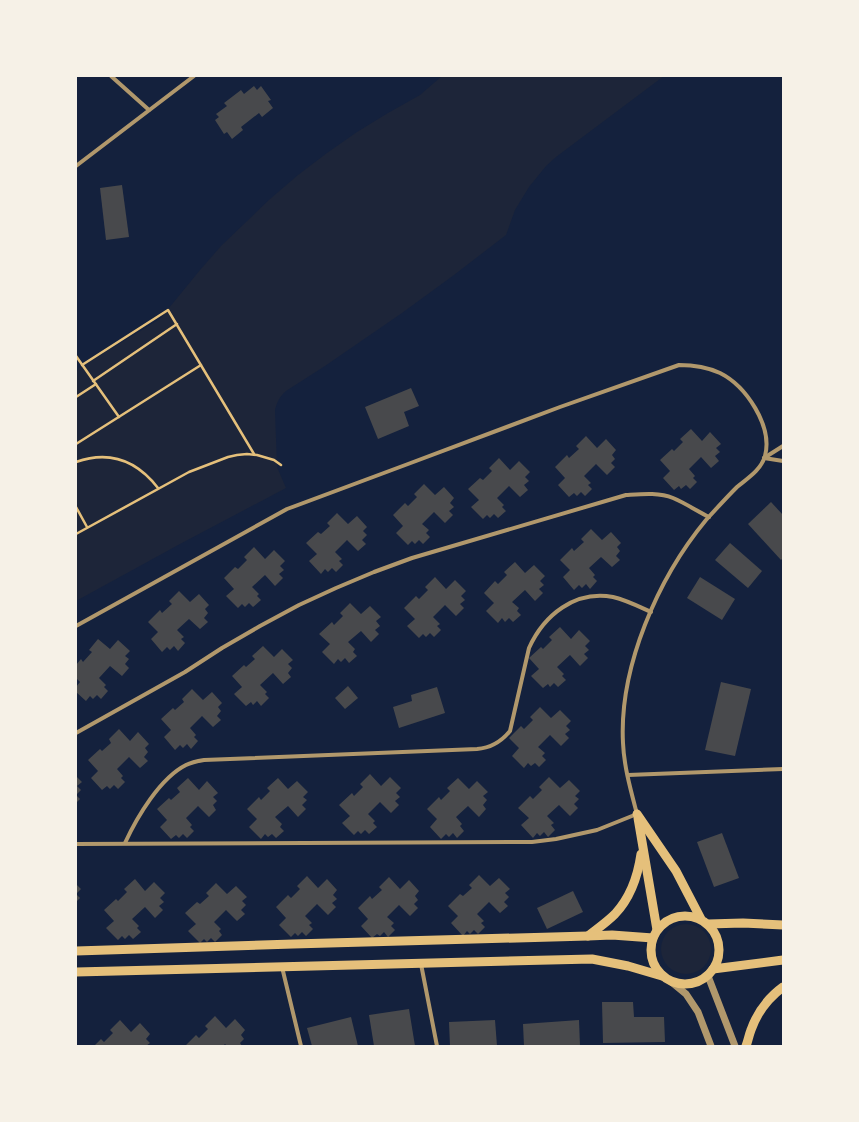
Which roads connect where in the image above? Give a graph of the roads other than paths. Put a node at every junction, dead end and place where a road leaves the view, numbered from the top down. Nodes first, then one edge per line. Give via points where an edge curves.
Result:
1 (111, 76) edge
2 (194, 76) edge
3 (149, 110) junction
4 (76, 166) edge
5 (783, 446) edge
6 (764, 458) junction
7 (783, 461) edge
8 (709, 517) junction
9 (651, 612) junction
10 (76, 626) edge
11 (76, 733) edge
12 (783, 769) edge
13 (628, 775) junction
14 (637, 814) junction
15 (125, 843) junction
16 (76, 844) edge
17 (642, 847) junction
18 (704, 922) junction
19 (783, 925) edge
20 (655, 934) junction
21 (588, 936) junction
22 (76, 951) edge
23 (783, 960) edge
24 (422, 964) junction
25 (282, 967) junction
26 (76, 972) edge
27 (711, 973) junction
28 (666, 978) junction
29 (783, 986) edge
30 (301, 1046) edge
31 (437, 1046) edge
32 (711, 1046) edge
33 (735, 1046) edge
34 (746, 1046) edge

1 - 3 street
2 - 3 street
3 - 4 street
5 - 6 street
6 - 7 street
6 - 8 street via 757,470
6 - 10 street via 766,440 761,419 743,391 729,378 714,370 679,365 287,508
8 - 9 street via 673,567
8 - 11 street via 672,498 626,494 412,558 336,588 260,626 185,672
9 - 13 street via 637,649 625,701 623,743
9 - 15 street via 624,600 601,596 579,599 553,614 540,627 529,648 510,731 491,747 195,761 178,770 161,786 149,801
12 - 13 street
13 - 14 street
14 - 15 street via 598,830 532,842
14 - 17 highway
14 - 18 highway via 676,871
15 - 16 street
17 - 20 highway
17 - 21 highway via 636,876 625,900 614,914
18 - 19 highway
18 - 20 highway via 693,916 677,916 662,924
18 - 27 highway via 715,934 719,946 717,962
20 - 21 highway
20 - 28 highway via 651,954 655,966
21 - 22 highway
23 - 27 highway
24 - 25 highway
24 - 28 highway via 592,959 628,966
24 - 31 street
25 - 26 highway
25 - 30 street
27 - 28 highway via 697,982 685,984
27 - 33 street
28 - 32 street via 686,994 698,1012
29 - 34 highway via 769,999 755,1019

